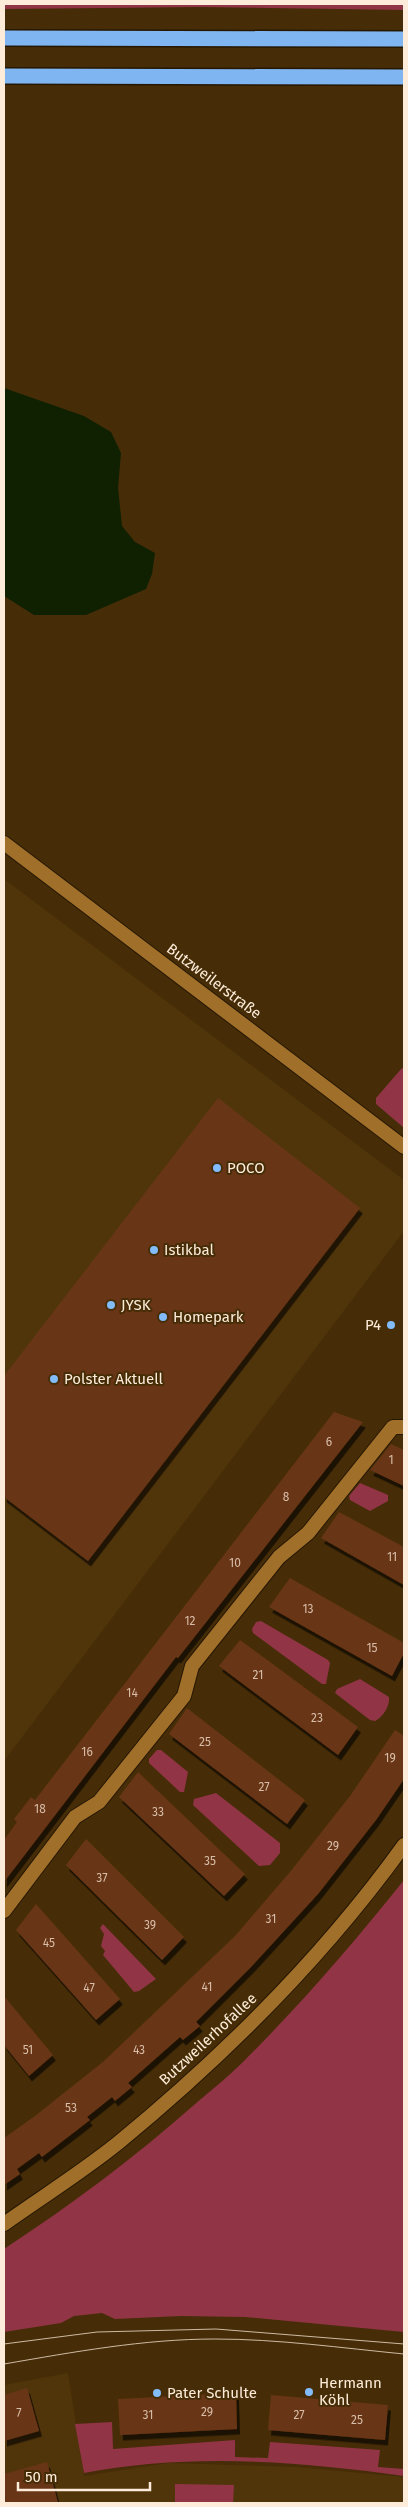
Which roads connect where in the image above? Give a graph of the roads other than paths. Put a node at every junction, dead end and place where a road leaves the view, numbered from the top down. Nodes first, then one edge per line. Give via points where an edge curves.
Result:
1 (4, 38) edge
2 (404, 39) edge
3 (4, 76) edge
4 (404, 77) edge
5 (4, 842) edge
6 (404, 1147) edge
7 (404, 1427) edge
8 (404, 1845) edge
9 (4, 1911) edge
10 (4, 2224) edge

1 - 2 highway
3 - 4 highway
5 - 6 street, Butzweilerstraße
7 - 9 street via 393,1427 308,1533 279,1557 192,1666 184,1696 99,1802 76,1817
8 - 10 street, Butzweilerhofallee via 380,1879 289,1985 205,2066 117,2144

